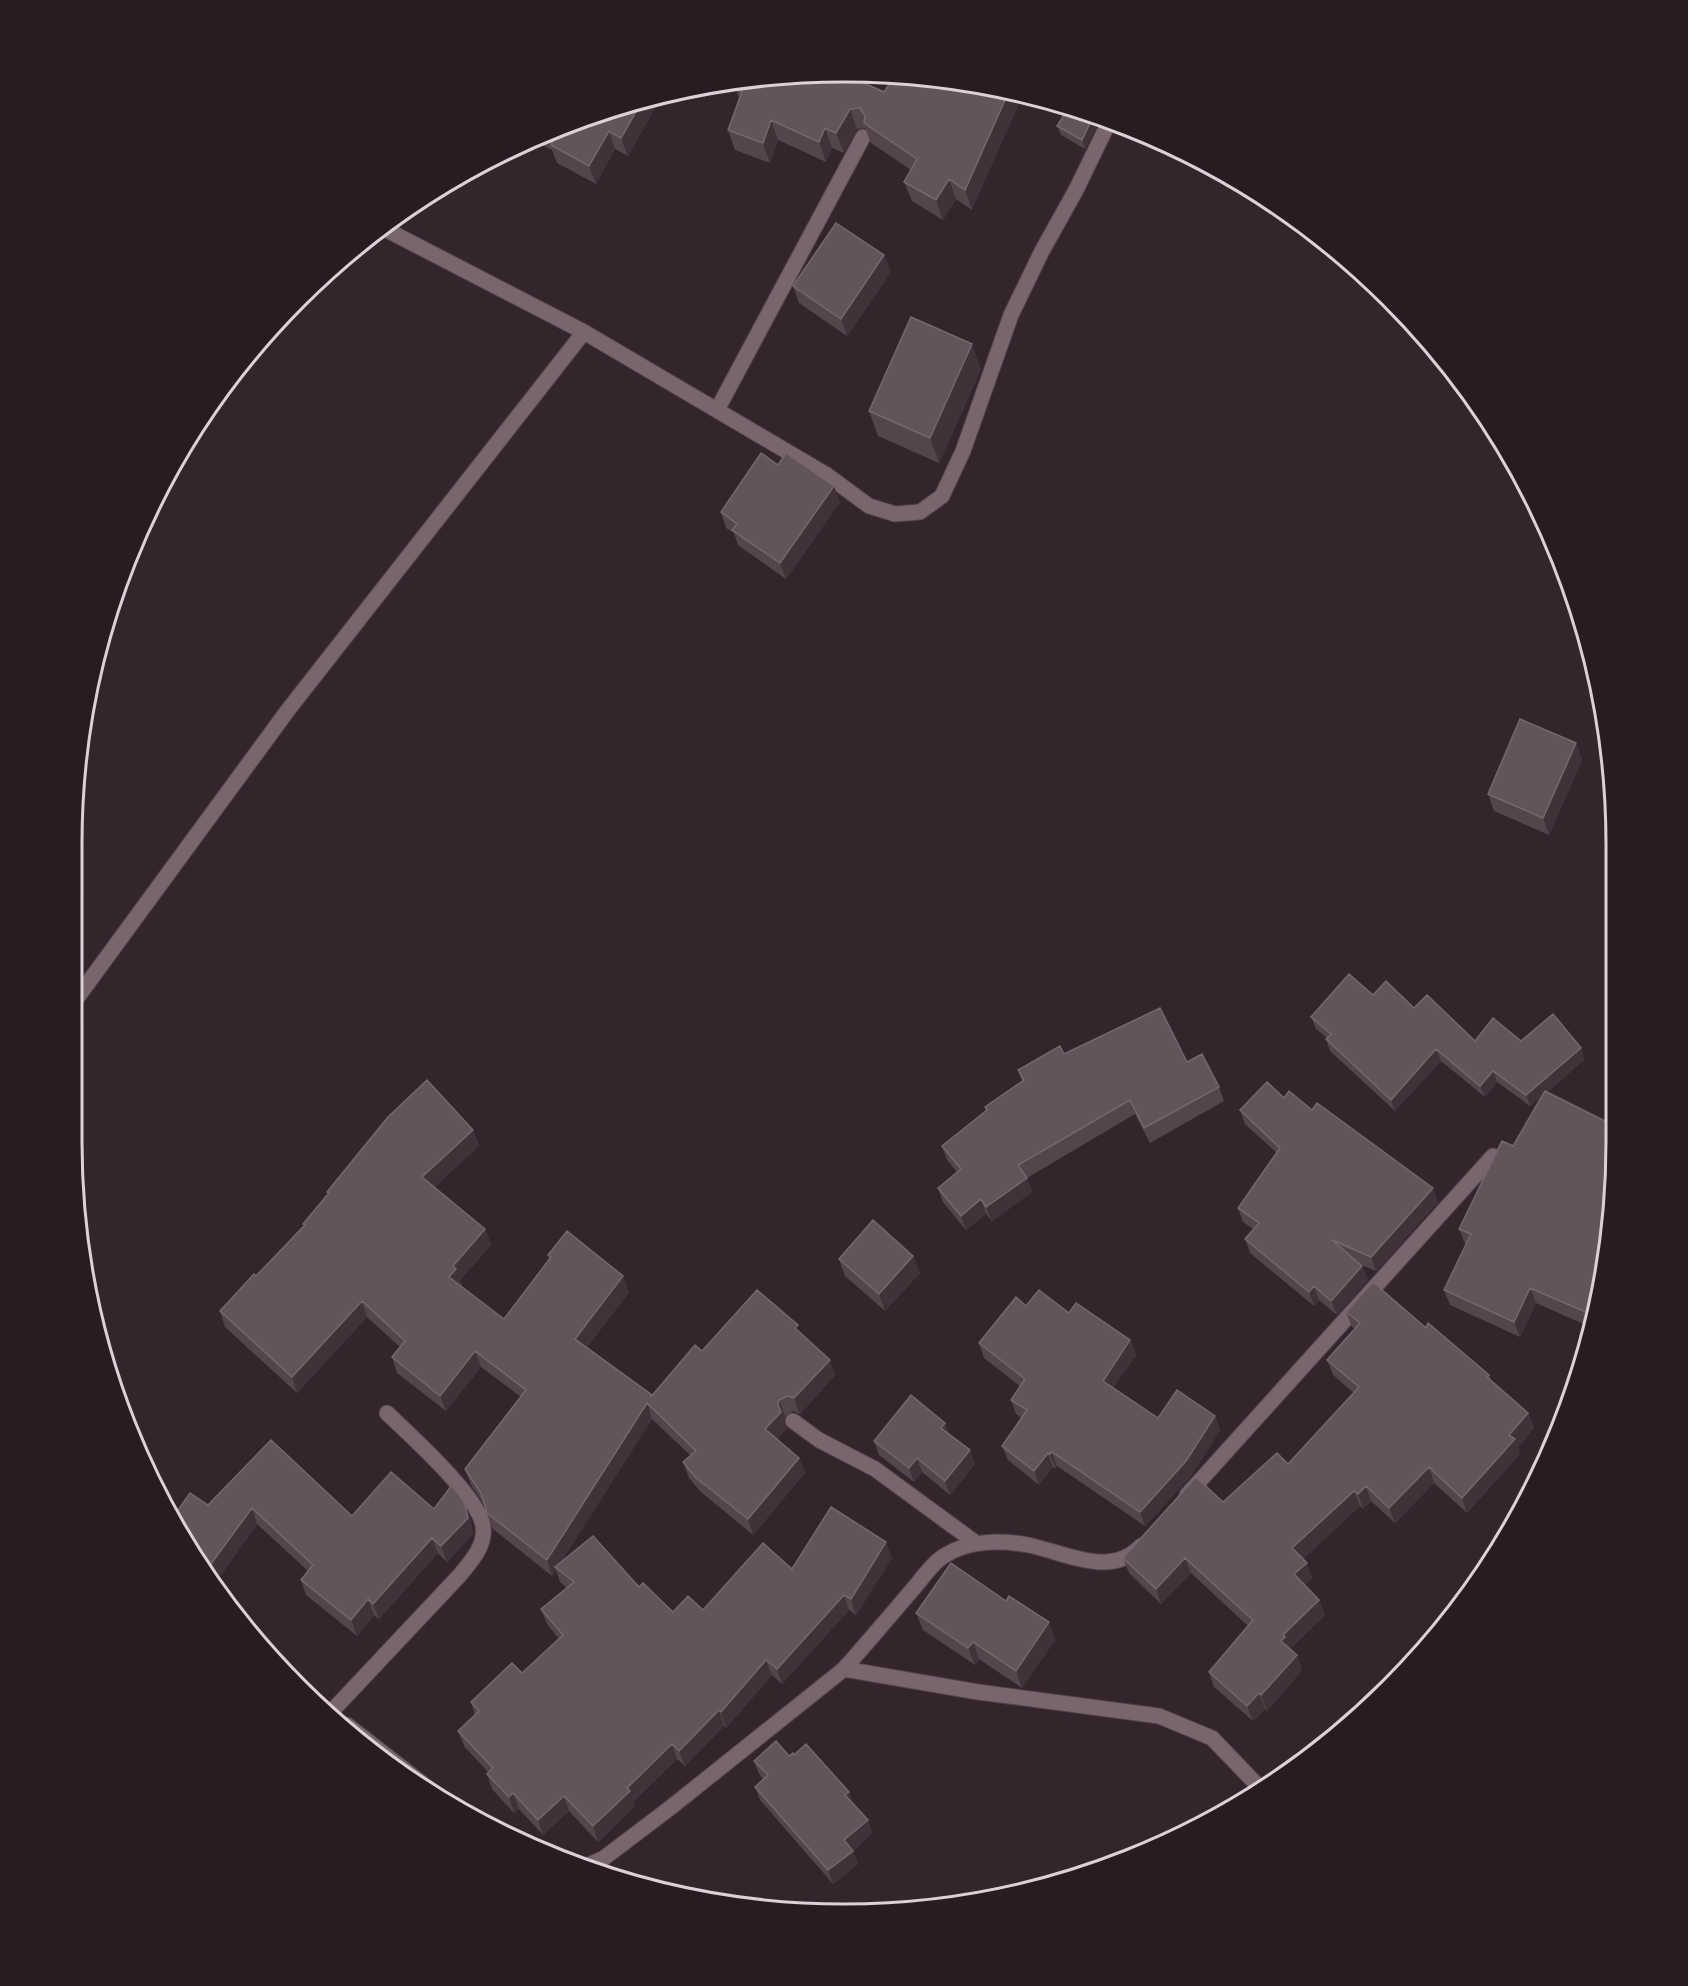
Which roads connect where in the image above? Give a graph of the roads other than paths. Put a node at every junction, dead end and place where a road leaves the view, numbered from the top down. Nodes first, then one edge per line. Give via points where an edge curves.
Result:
1 (1106, 129) edge
2 (863, 137) edge
3 (391, 232) edge
4 (584, 332) junction
5 (717, 410) junction
6 (82, 991) edge
7 (1493, 1156) edge
8 (387, 1413) dead end
9 (793, 1421) dead end
10 (1178, 1505) edge
11 (1154, 1532) edge
12 (976, 1543) junction
13 (844, 1669) junction
14 (335, 1708) edge
15 (1255, 1783) edge
16 (596, 1862) edge

1 - 5 street via 1011,315 963,451 942,496 920,512 895,514 869,506 827,475
2 - 5 street
3 - 4 street
4 - 5 street
4 - 6 street via 288,710
7 - 10 street
8 - 14 street via 425,1448 478,1509 483,1528 478,1552 460,1575
9 - 12 street via 819,1440 875,1469
11 - 12 street via 1138,1549 1108,1562 1088,1561 1029,1545
12 - 13 street via 944,1556
13 - 15 street via 1159,1716 1212,1738
13 - 16 street via 670,1808

